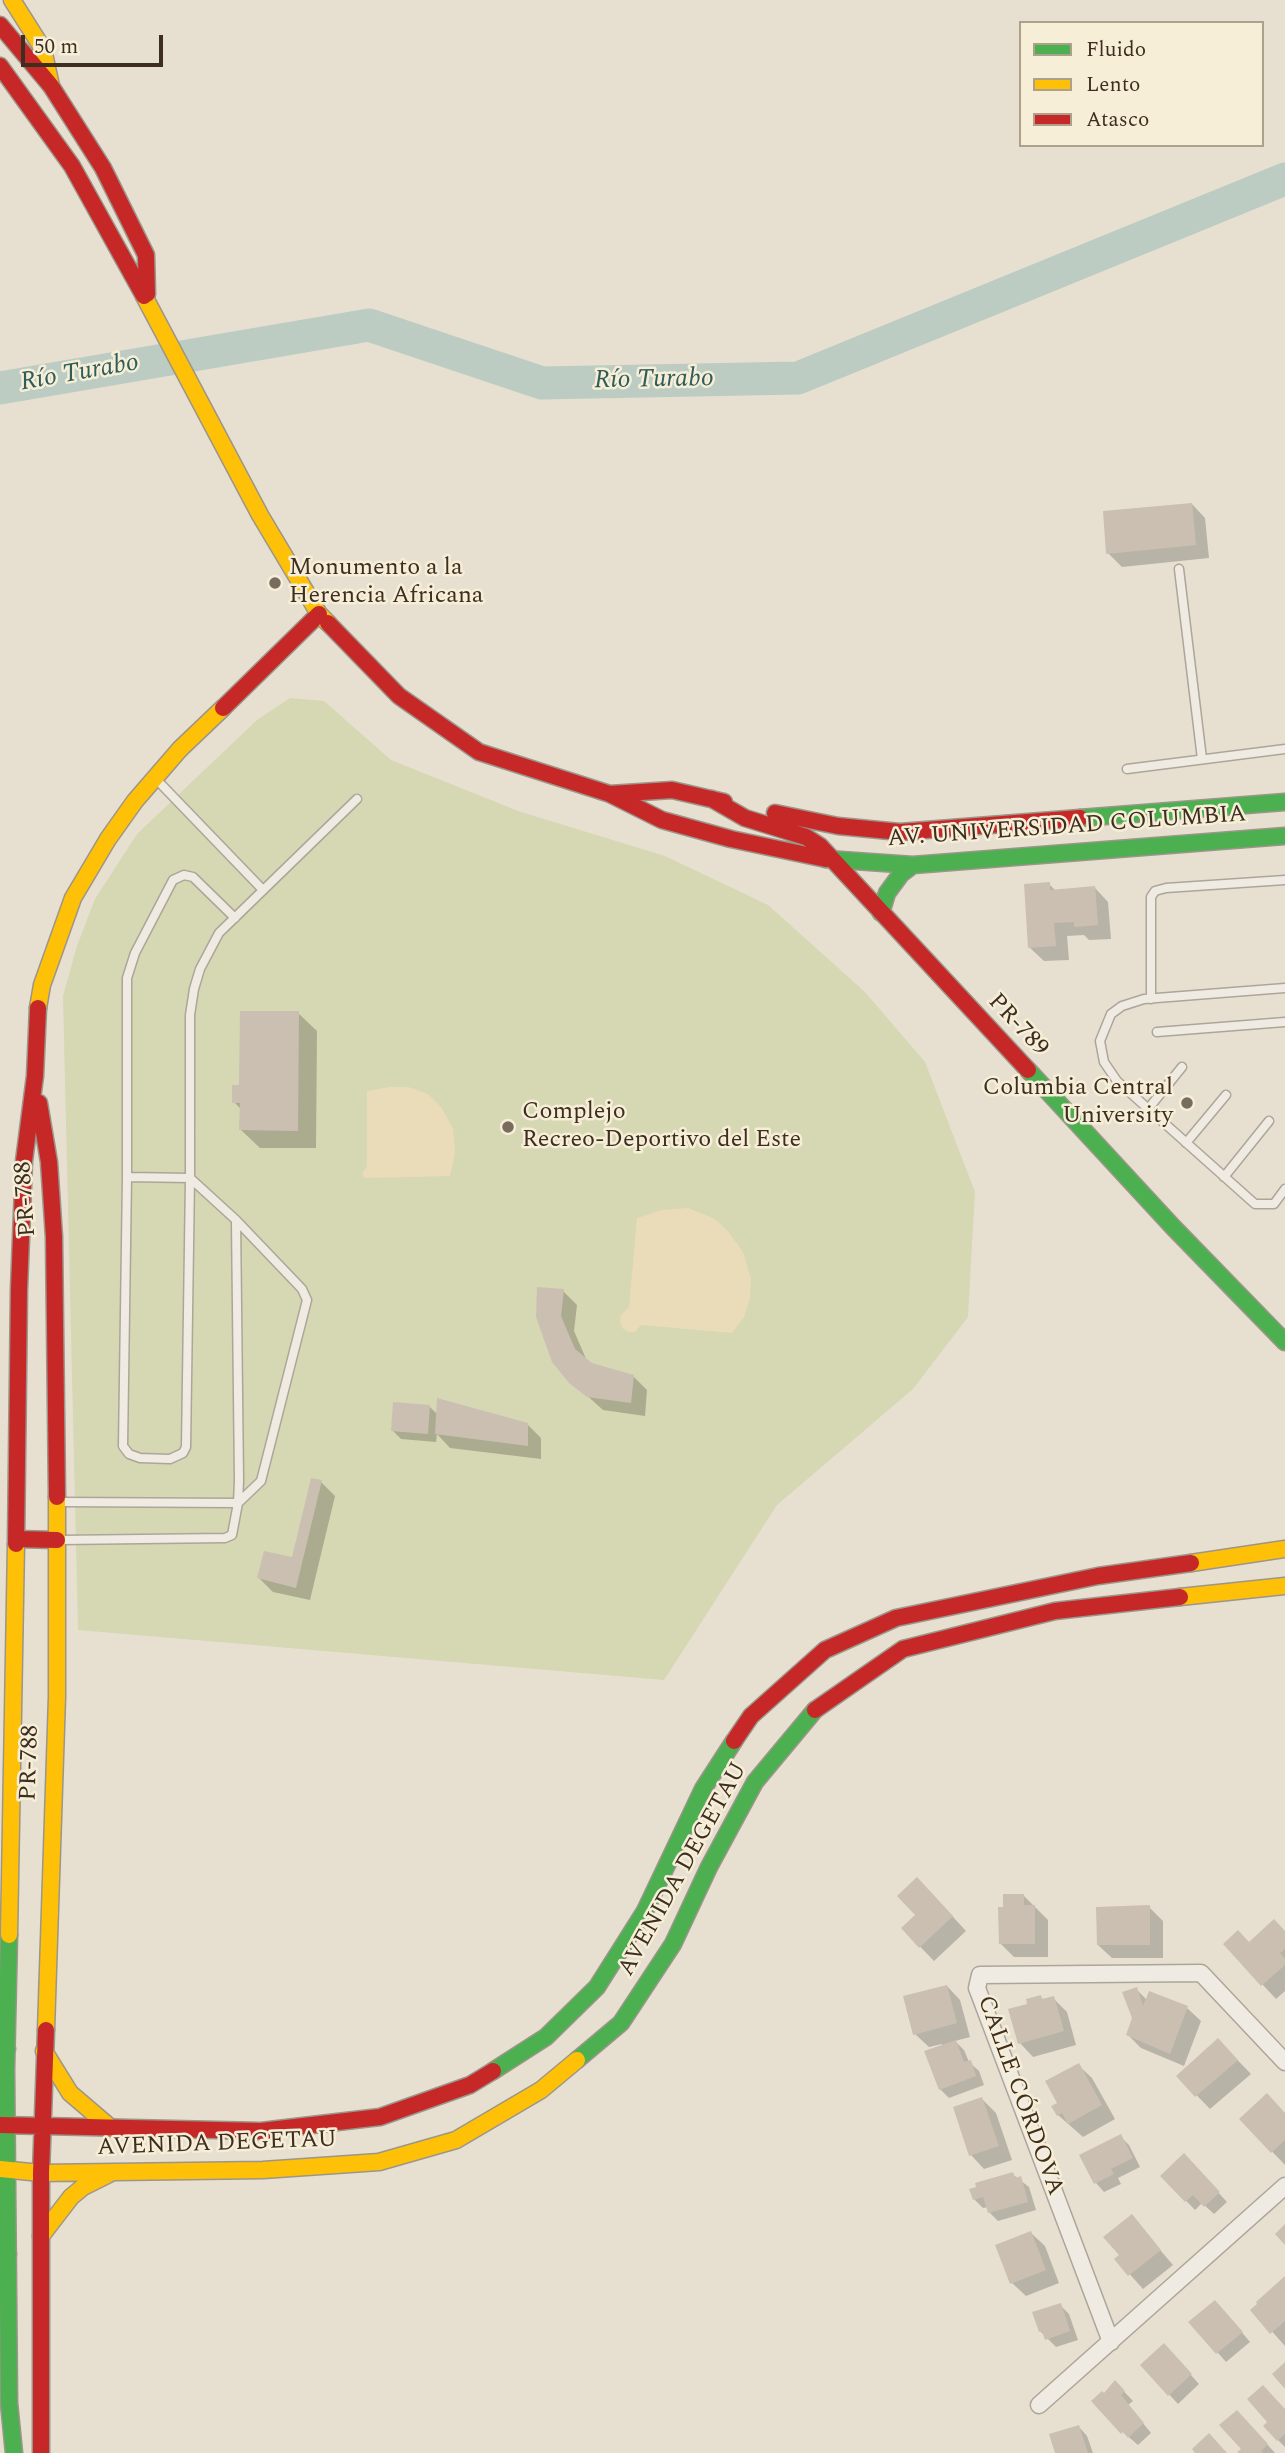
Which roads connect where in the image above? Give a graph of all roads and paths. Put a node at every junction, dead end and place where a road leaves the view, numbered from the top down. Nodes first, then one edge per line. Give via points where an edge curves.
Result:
1 (12, 0) edge
2 (0, 25) edge
3 (0, 66) edge
4 (51, 86) junction
5 (148, 300) junction
6 (1179, 569) dead end
7 (318, 614) junction
8 (1285, 749) edge
9 (1202, 759) junction
10 (1127, 769) dead end
11 (155, 778) junction
12 (610, 794) junction
13 (357, 799) dead end
14 (712, 799) junction
15 (1285, 802) edge
16 (1090, 817) junction
17 (1285, 836) edge
18 (834, 860) junction
19 (913, 864) junction
20 (1285, 880) edge
21 (263, 890) junction
22 (881, 914) junction
23 (235, 918) junction
24 (1285, 988) edge
25 (1151, 999) junction
26 (1285, 1022) edge
27 (1157, 1032) dead end
28 (1182, 1067) dead end
29 (35, 1076) junction
30 (1226, 1095) dead end
31 (1147, 1109) junction
32 (1269, 1121) dead end
33 (1186, 1143) junction
34 (127, 1177) junction
35 (1224, 1177) junction
36 (190, 1178) junction
37 (1285, 1189) edge
38 (236, 1220) junction
39 (1285, 1342) edge
40 (37, 1502) junction
41 (238, 1503) junction
42 (16, 1539) junction
43 (57, 1540) junction
44 (1285, 1549) edge
45 (1285, 1586) edge
46 (44, 2052) junction
47 (3, 2054) edge
48 (1285, 2062) edge
49 (3, 2125) edge
50 (43, 2127) junction
51 (111, 2128) junction
52 (4, 2169) edge
53 (41, 2172) junction
54 (114, 2172) junction
55 (1285, 2186) edge
56 (40, 2236) junction
57 (0, 2237) edge
58 (8, 2255) junction
59 (1111, 2342) junction
60 (1039, 2404) dead end
61 (14, 2453) edge
62 (41, 2453) edge

1 - 4 main road via 43,49
2 - 4 main road, AV. UNIVERSIDAD COLUMBIA
3 - 5 main road, AV. UNIVERSIDAD COLUMBIA via 72,166
4 - 5 main road, AV. UNIVERSIDAD COLUMBIA via 103,168 146,255
5 - 7 main road, AV. UNIVERSIDAD COLUMBIA via 260,515
6 - 9 lane
7 - 11 main road, PR-788 / PR-788
7 - 12 main road, AV. UNIVERSIDAD COLUMBIA via 399,696 479,752
8 - 9 lane
9 - 10 lane
11 - 21 lane
11 - 29 main road, PR-788 / PR-788 via 108,839 73,898 42,985
12 - 14 main road, AV. UNIVERSIDAD COLUMBIA via 673,790
12 - 18 main road, AV. UNIVERSIDAD COLUMBIA via 662,820
13 - 21 lane
14 - 16 main road, AV. UNIVERSIDAD COLUMBIA via 838,826 900,832
14 - 18 main road, PR-789 via 745,818 806,837
15 - 16 main road, AV. UNIVERSIDAD COLUMBIA
16 - 18 main road via 1061,829 868,846
17 - 19 main road, AV. UNIVERSIDAD COLUMBIA
18 - 19 main road, AV. UNIVERSIDAD COLUMBIA
18 - 22 main road, PR-789 / PR-789
19 - 22 main road via 887,893
20 - 25 lane via 1155,891 1151,897
21 - 23 lane
22 - 39 main road, PR-789 / PR-789
23 - 34 lane via 193,877 184,875 173,880 135,953 127,978
23 - 36 lane via 208,950 194,989
24 - 25 lane
25 - 31 lane via 1122,1006 1111,1014 1100,1041 1104,1062 1116,1081
26 - 27 lane
28 - 31 lane
29 - 40 main road, PR-788 / PR-788 via 24,1161 19,1289
29 - 40 main road, PR-788 / PR-788 via 49,1162 54,1237
30 - 33 lane
31 - 33 lane
32 - 35 lane
33 - 35 lane
34 - 36 lane
34 - 36 lane via 123,1446 128,1454 140,1458 170,1459 186,1447
35 - 37 lane via 1255,1204 1274,1204
36 - 38 lane
38 - 41 lane
38 - 41 lane via 302,1289 307,1300 261,1481
40 - 41 lane
40 - 42 main road, PR-788 / PR-788
40 - 43 main road, PR-788 / PR-788
41 - 43 lane via 232,1535 225,1538
42 - 43 main road
42 - 47 main road, PR-788 / PR-788
43 - 46 main road, PR-788 / PR-788
44 - 51 main road, AVENIDA DEGETAU via 1098,1576 896,1618 825,1650 751,1716 703,1789 645,1911 597,1987 545,2037 470,2085 380,2118 261,2131
45 - 54 main road, AVENIDA DEGETAU via 1055,1611 903,1649 818,1706 755,1782 673,1944 621,2023 541,2090 456,2140 379,2162 262,2170
46 - 50 main road, PR-788 / PR-788
46 - 51 main road via 70,2093
47 - 49 main road, PR-788 / PR-788
48 - 59 street, CALLE CÓRDOVA via 1200,1973 980,1975 977,1989
49 - 50 main road, AVENIDA DEGETAU
49 - 52 main road, PR-788 / PR-788
50 - 51 main road, AVENIDA DEGETAU
50 - 53 main road, PR-788 / PR-788
52 - 53 main road, AVENIDA DEGETAU
52 - 58 main road, PR-788 / PR-788
53 - 54 main road, AVENIDA DEGETAU
53 - 56 main road, PR-788 / PR-788
54 - 56 main road via 71,2197
55 - 59 street
56 - 62 main road, PR-788 / PR-788
57 - 58 main road
58 - 61 main road, PR-788 / PR-788
59 - 60 street

